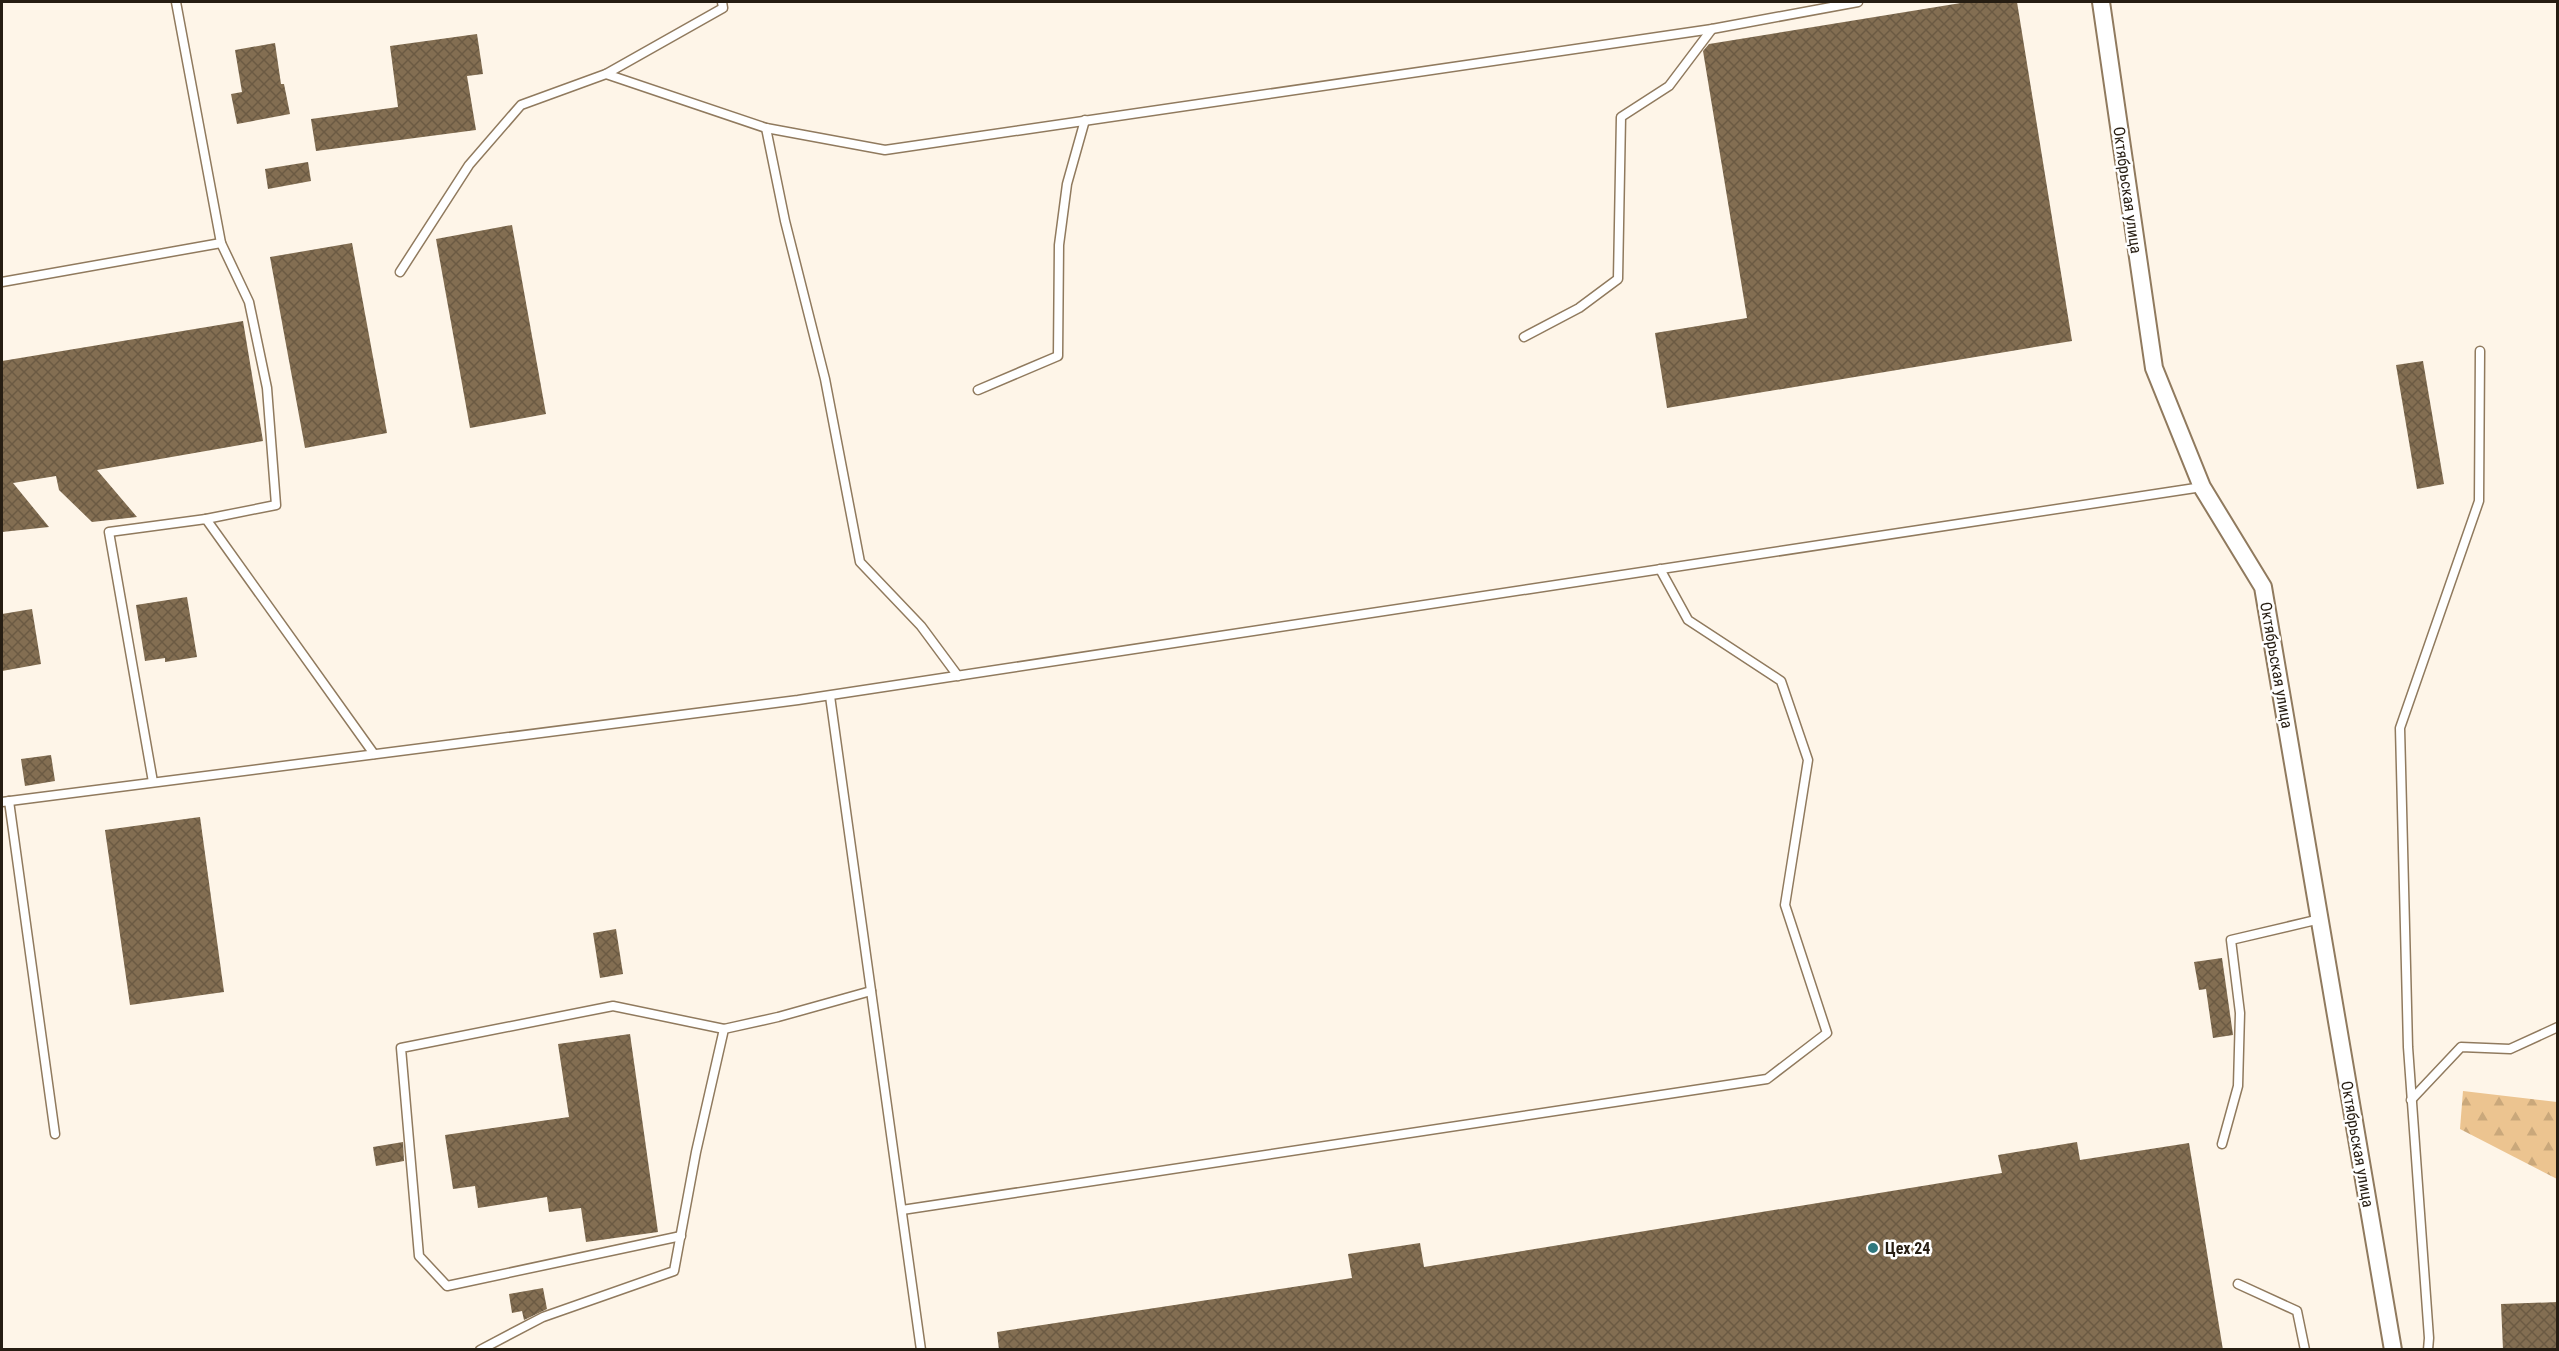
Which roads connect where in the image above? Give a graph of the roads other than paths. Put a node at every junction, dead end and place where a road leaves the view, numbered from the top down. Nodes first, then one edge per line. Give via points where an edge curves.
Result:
1 (176, 2) edge
2 (722, 2) edge
3 (1858, 2) edge
4 (2101, 2) edge
5 (1712, 29) junction
6 (606, 74) junction
7 (1085, 120) junction
8 (766, 128) junction
9 (221, 243) junction
10 (400, 272) dead end
11 (2, 282) edge
12 (1524, 337) dead end
13 (2480, 351) dead end
14 (978, 390) dead end
15 (2202, 487) junction
16 (206, 519) junction
17 (1660, 569) junction
18 (958, 676) junction
19 (830, 696) junction
20 (374, 754) junction
21 (153, 783) junction
22 (5, 801) edge
23 (2320, 919) junction
24 (871, 991) junction
25 (2558, 1027) edge
26 (724, 1029) junction
27 (2411, 1100) junction
28 (55, 1134) dead end
29 (2222, 1144) dead end
30 (902, 1210) junction
31 (681, 1236) junction
32 (2238, 1284) dead end
33 (480, 1350) edge
34 (921, 1350) edge
35 (2305, 1350) edge
36 (2393, 1350) edge
37 (2428, 1350) edge

1 - 9 lane
2 - 6 lane via 723,8
3 - 5 lane
4 - 15 street, Октябрьская улица via 2154,368
5 - 7 lane
5 - 12 lane via 1669,86 1621,117 1618,279 1579,308
6 - 8 lane
6 - 10 lane via 521,105 469,165
7 - 8 lane via 885,150
7 - 14 lane via 1067,184 1059,245 1058,356
8 - 18 lane via 825,379 860,562 921,626
9 - 11 lane
9 - 16 lane via 249,302 267,388 276,505
13 - 27 lane via 2479,501 2400,728
15 - 17 lane
15 - 23 street, Октябрьская улица via 2263,587
16 - 20 lane
16 - 21 lane via 109,532
17 - 18 lane
17 - 30 lane via 1688,621 1781,681 1808,760 1785,905 1827,1033 1767,1079
18 - 19 lane
19 - 20 lane
19 - 24 lane
20 - 21 lane
21 - 22 lane
22 - 28 lane
23 - 29 lane via 2231,940 2240,1013 2238,1086
23 - 36 street, Октябрьская улица
24 - 26 lane
24 - 30 lane
25 - 27 lane via 2510,1049 2461,1047
26 - 31 lane
26 - 31 lane via 613,1006 401,1048 418,1256 447,1286
27 - 37 lane
30 - 34 lane
31 - 33 lane via 674,1271 543,1317
32 - 35 lane via 2297,1311

